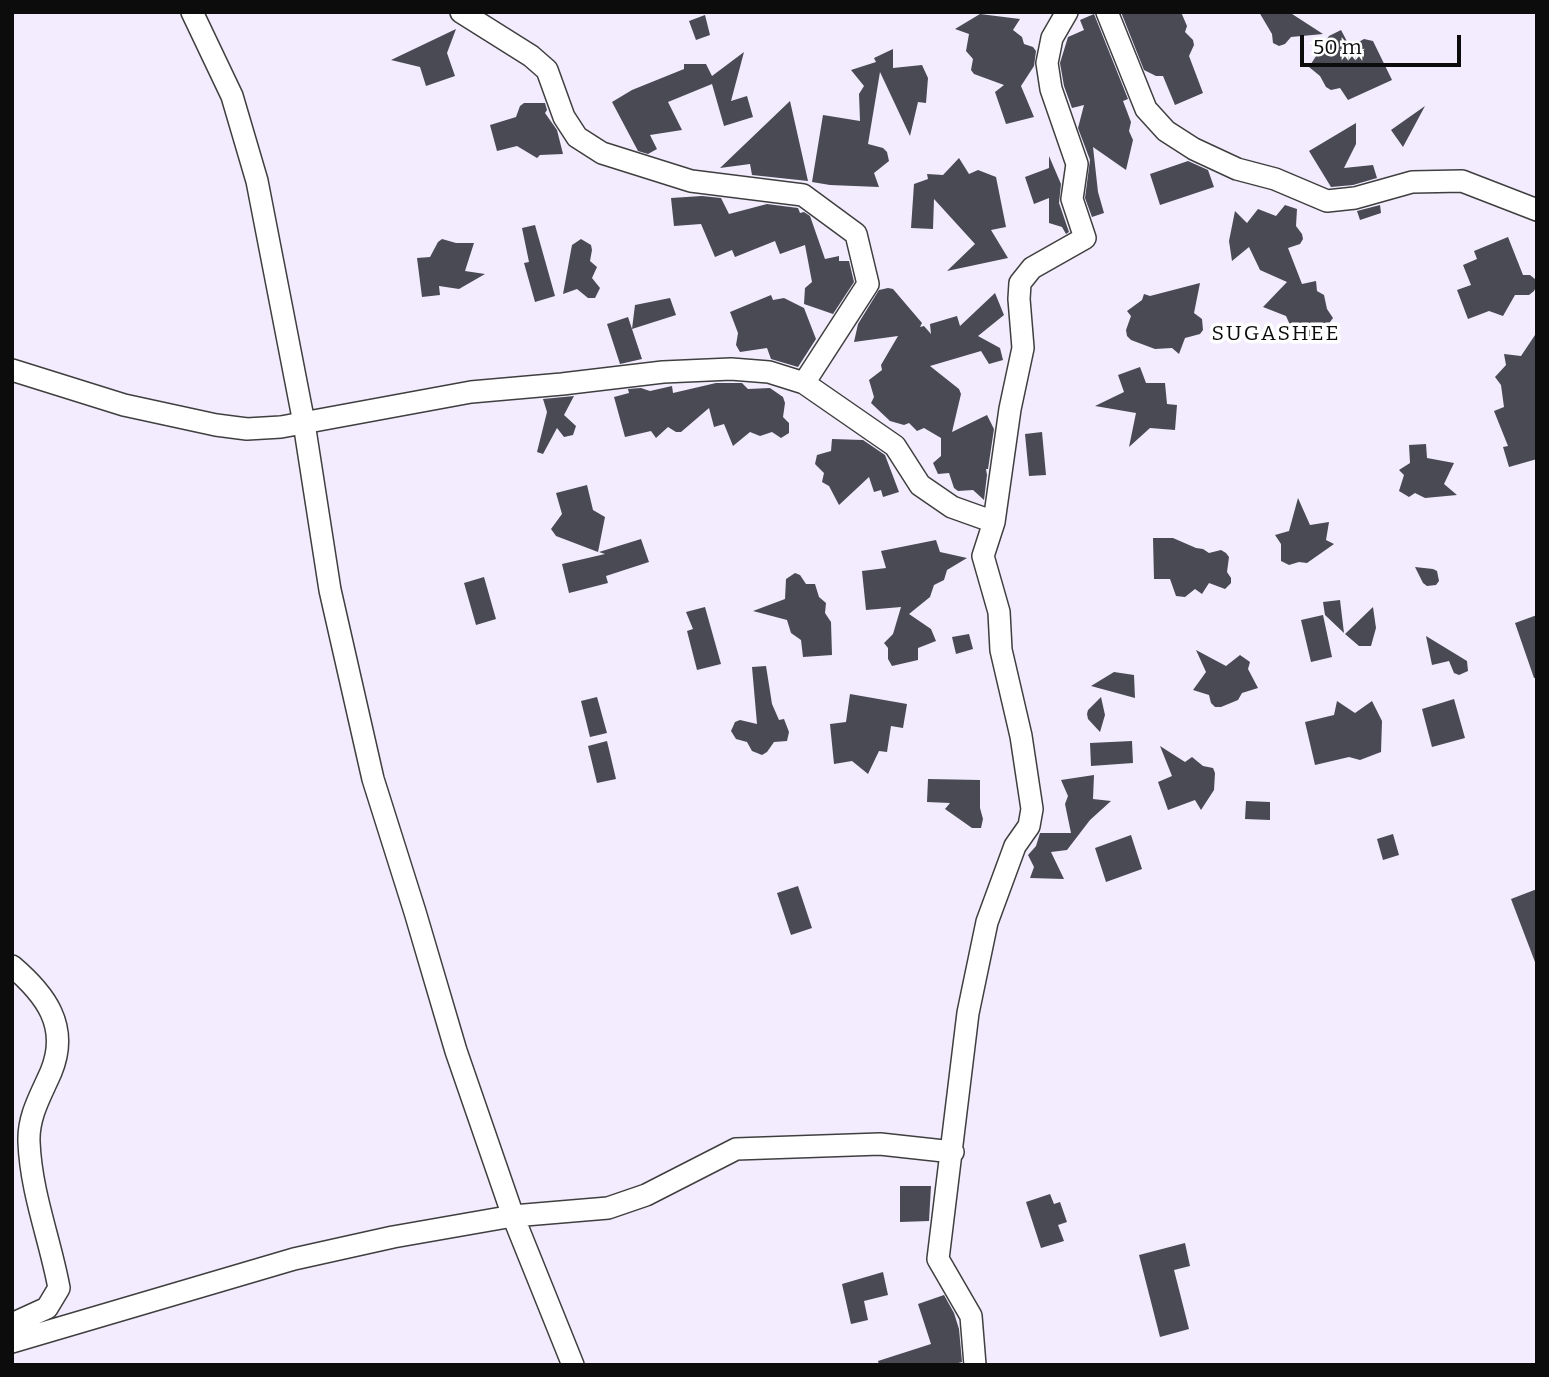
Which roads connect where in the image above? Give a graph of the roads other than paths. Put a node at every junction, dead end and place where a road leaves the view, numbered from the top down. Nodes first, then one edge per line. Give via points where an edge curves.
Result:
1 (192, 12) edge
2 (461, 12) edge
3 (1068, 12) edge
4 (1107, 12) edge
5 (1537, 210) edge
6 (12, 370) edge
7 (804, 383) junction
8 (304, 423) junction
9 (994, 523) junction
10 (12, 966) edge
11 (953, 1152) junction
12 (513, 1216) junction
13 (12, 1324) edge
14 (12, 1342) edge
15 (573, 1365) edge
16 (975, 1365) edge

1 - 8 street via 232,96 257,181
2 - 7 street via 547,70 564,117 578,137 602,153 691,181 803,195 856,234 868,284
3 - 9 street via 1052,38 1047,64 1077,164 1072,198 1085,238 1032,268 1020,283 1023,348
4 - 5 street via 1146,109 1175,137 1237,169 1327,201 1412,183 1462,181
6 - 8 street via 124,405 216,425 247,429
7 - 8 street via 769,372 731,369 663,372 471,392
7 - 9 street via 895,446 920,485 952,507
8 - 12 street via 330,590 373,779 456,1051
9 - 11 street via 983,556 999,612 1001,650 1032,809 988,922 968,1013
10 - 13 street via 35,986 53,1013 58,1038 52,1068 34,1109 29,1141 39,1214 59,1288 47,1308
11 - 12 street via 880,1144 736,1149 646,1195 608,1208
11 - 16 street via 938,1259 971,1316
12 - 14 street via 294,1259
12 - 15 street

